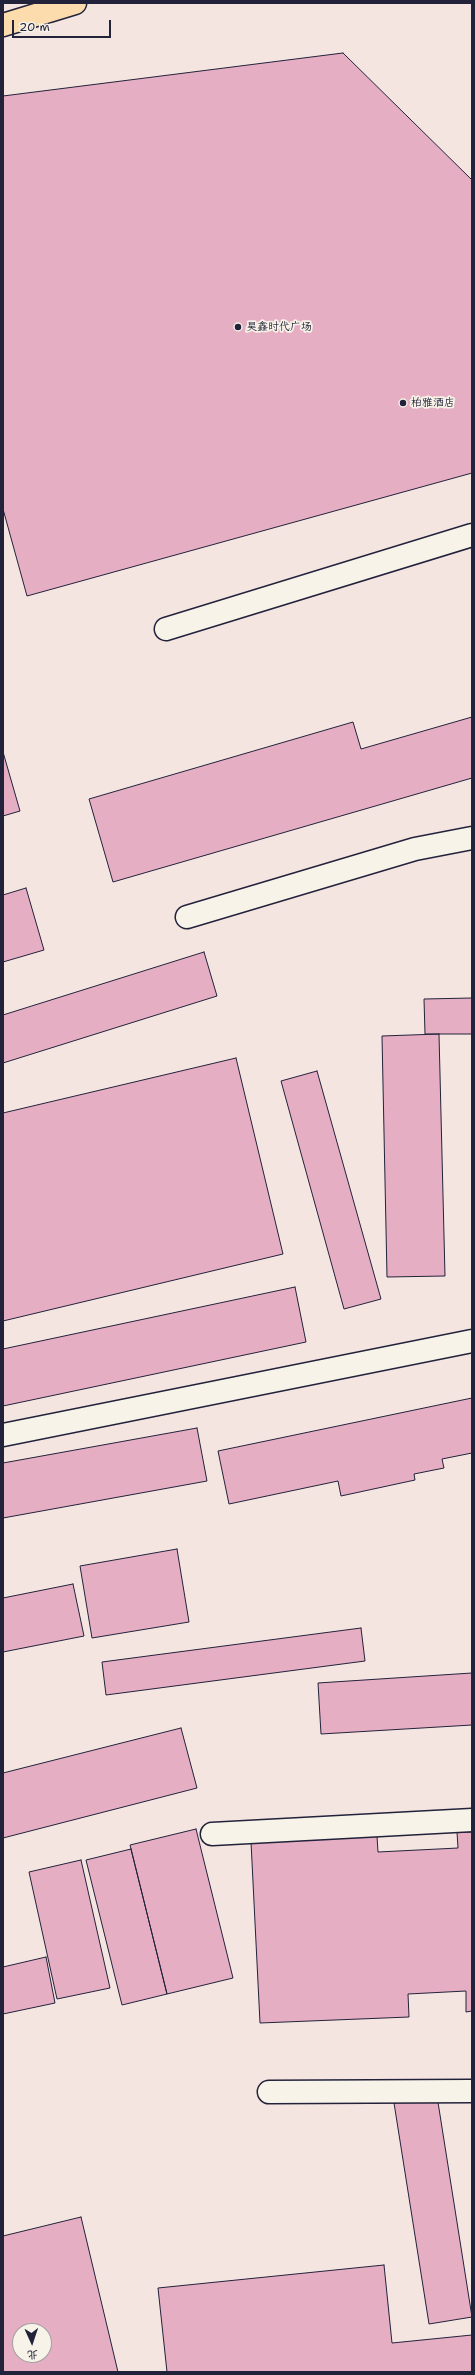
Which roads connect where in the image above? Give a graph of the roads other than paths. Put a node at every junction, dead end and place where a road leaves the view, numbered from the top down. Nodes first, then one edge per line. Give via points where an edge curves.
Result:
1 (75, 3) edge
2 (3, 25) edge
3 (472, 535) edge
4 (166, 629) dead end
5 (472, 838) edge
6 (187, 917) dead end
7 (472, 1341) edge
8 (3, 1434) edge
9 (472, 1820) edge
10 (212, 1834) dead end
11 (472, 2091) edge
12 (269, 2092) dead end

1 - 2 main road
3 - 4 street
5 - 6 street via 415,849
7 - 8 street
9 - 10 street
11 - 12 street

